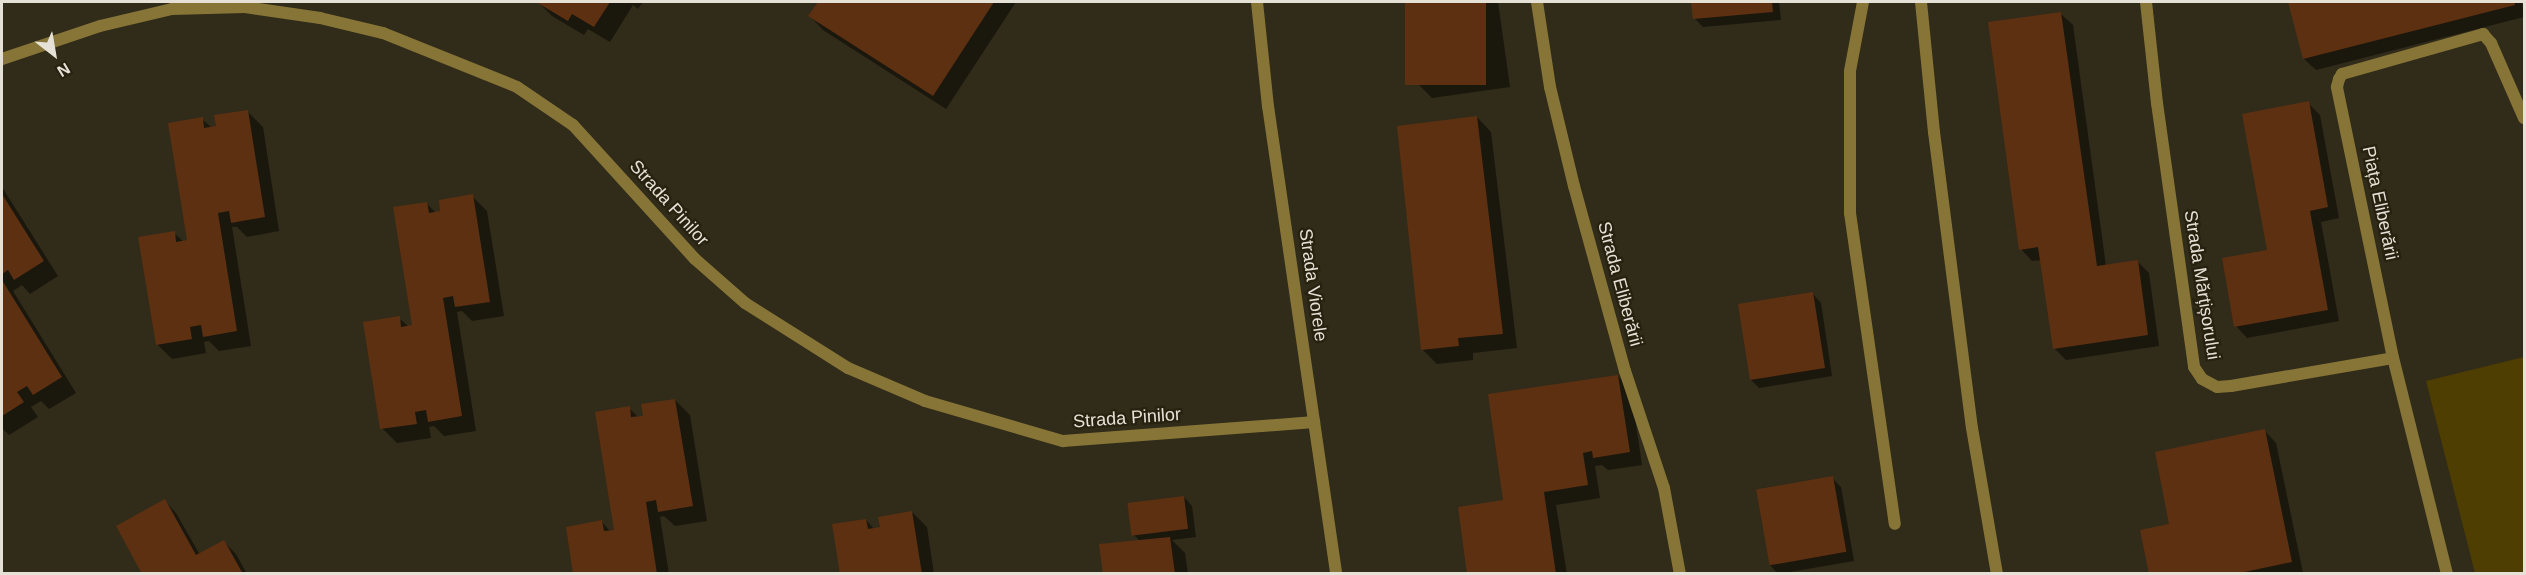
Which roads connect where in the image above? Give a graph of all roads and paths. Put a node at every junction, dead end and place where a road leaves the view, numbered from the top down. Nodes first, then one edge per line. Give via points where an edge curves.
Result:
1 (1257, 2) edge
2 (1537, 2) edge
3 (1863, 2) edge
4 (1921, 2) edge
5 (2146, 2) edge
6 (2, 59) edge
7 (2524, 118) edge
8 (2393, 358) junction
9 (1314, 422) junction
10 (1894, 524) dead end
11 (1336, 573) edge
12 (1680, 573) edge
13 (1997, 573) edge
14 (2447, 573) edge

1 - 9 street, Strada Viorele via 1268,106
2 - 12 street, Strada Eliberării via 1550,87 1574,186 1625,371 1664,488
3 - 10 street via 1850,71 1850,213
4 - 13 street via 1972,428
5 - 8 street, Strada Mărțișorului via 2194,367 2202,379 2217,387 2231,386
6 - 9 street, Strada Pinilor via 100,26 172,9 246,7 383,33 517,87 573,125 695,260 745,303 848,368 924,400 1063,441
7 - 8 street, Piața Eliberării via 2491,43 2483,34 2342,74 2339,79 2337,87
8 - 14 street, Piața Eliberării
9 - 11 street, Strada Viorele

